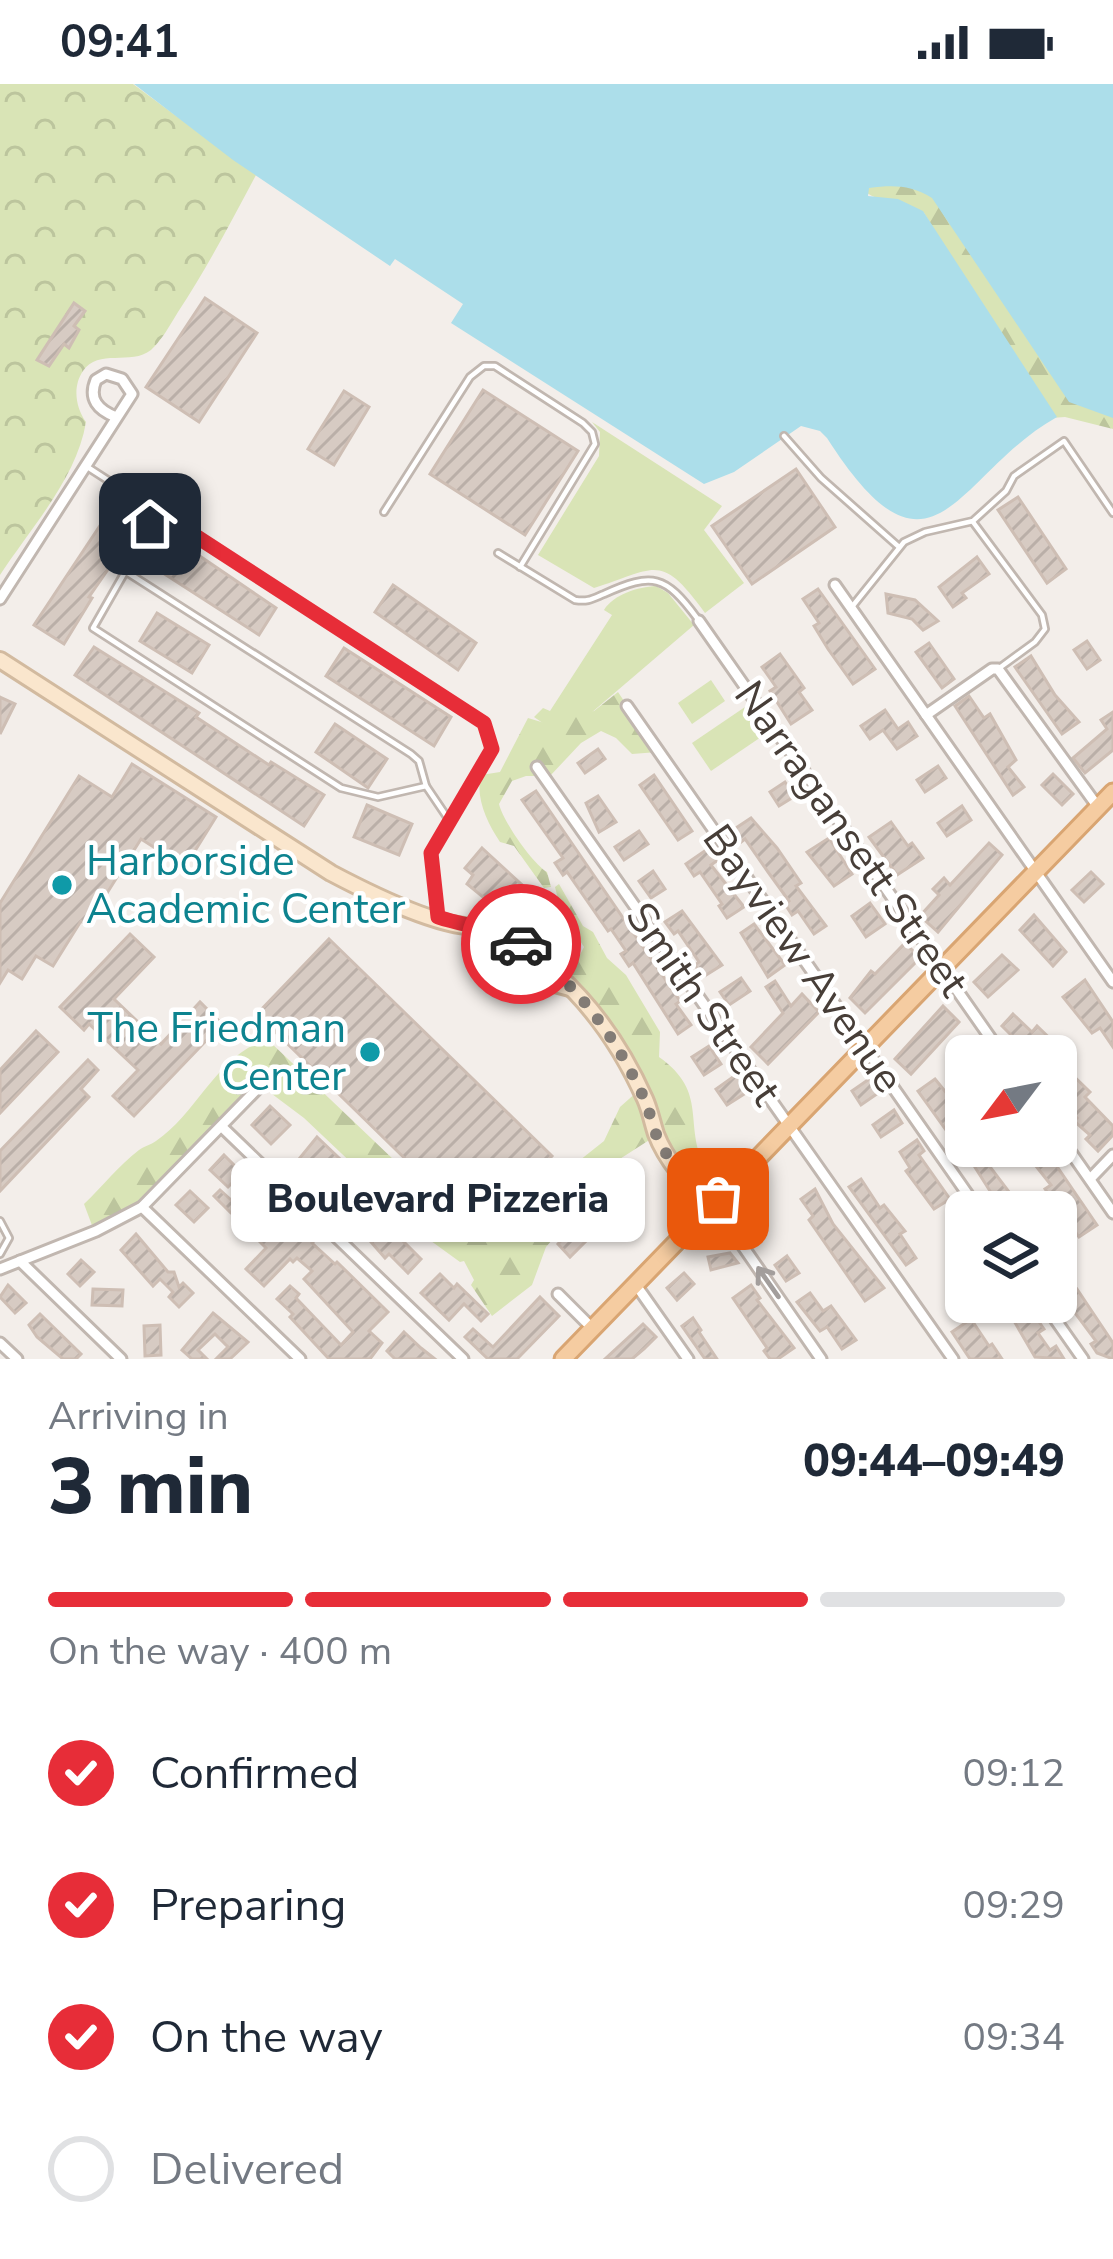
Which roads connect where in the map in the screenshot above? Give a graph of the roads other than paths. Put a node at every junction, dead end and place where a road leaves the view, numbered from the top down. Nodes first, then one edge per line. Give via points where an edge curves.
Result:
1 (116, 417) junction
2 (784, 436) dead end
3 (87, 466) junction
4 (154, 509) junction
5 (384, 512) dead end
6 (1113, 512) edge
7 (973, 521) junction
8 (899, 548) junction
9 (498, 553) dead end
10 (520, 567) junction
11 (125, 571) junction
12 (835, 585) dead end
13 (0, 599) edge
14 (851, 608) junction
15 (699, 621) joint
16 (0, 660) edge
17 (998, 669) junction
18 (627, 706) dead end
19 (926, 716) junction
20 (537, 767) dead end
21 (426, 786) junction
22 (1113, 792) edge
23 (1098, 807) junction
24 (449, 820) junction
25 (1037, 872) junction
26 (438, 917) junction
27 (942, 969) junction
28 (1113, 982) edge
29 (989, 1035) edge
30 (865, 1048) junction
31 (260, 1086) dead end
32 (790, 1126) junction
33 (222, 1127) junction
34 (1113, 1155) edge
35 (1077, 1161) edge
36 (1090, 1179) junction
37 (965, 1191) edge
38 (142, 1207) junction
39 (710, 1208) junction
40 (1113, 1213) edge
41 (0, 1221) edge
42 (2, 1262) edge
43 (20, 1262) junction
44 (635, 1284) junction
45 (558, 1294) dead end
46 (1058, 1323) edge
47 (592, 1329) junction
48 (0, 1343) edge
49 (17, 1359) edge
50 (121, 1359) edge
51 (300, 1359) edge
52 (463, 1359) edge
53 (563, 1359) edge
54 (688, 1359) edge
55 (821, 1359) edge
56 (953, 1359) edge
57 (1083, 1359) edge

1 - 1 street via 93,396 106,374 132,394
1 - 3 street
2 - 8 lane
3 - 4 lane
3 - 13 street
4 - 11 lane
4 - 24 lane via 474,714 492,749
5 - 10 lane via 470,377 495,366 583,423 595,444
6 - 7 lane via 1064,441 1014,476
7 - 8 lane via 925,532
7 - 17 lane via 1045,629
8 - 14 lane
9 - 10 lane
10 - 15 lane via 588,602 659,580
11 - 21 lane via 411,754
11 - 21 lane via 94,628 341,788 378,797
12 - 14 street
14 - 19 street
15 - 27 street, Narragansett Street
16 - 26 street via 332,873
17 - 19 street
17 - 23 street
18 - 30 street, Bayview Avenue
19 - 25 street
20 - 32 street, Smith Street
21 - 24 lane
22 - 23 main road
23 - 25 main road
24 - 26 lane via 431,853
25 - 27 main road
25 - 28 street
26 - 39 street via 486,926 562,974 624,1058 682,1178
27 - 29 street, Narragansett Street
27 - 30 main road
30 - 32 main road
30 - 37 street, Bayview Avenue
31 - 33 street
32 - 39 main road
32 - 56 street, Smith Street
33 - 38 street
33 - 52 street
34 - 36 street
35 - 36 street
36 - 40 street
38 - 43 street
38 - 51 street
39 - 44 main road
55 -> 39 street
41 - 42 lane via 9,1238
42 - 43 street
43 - 50 street
44 - 47 main road
44 - 54 street
45 - 47 street
46 - 57 street
47 - 53 main road
48 - 49 street

